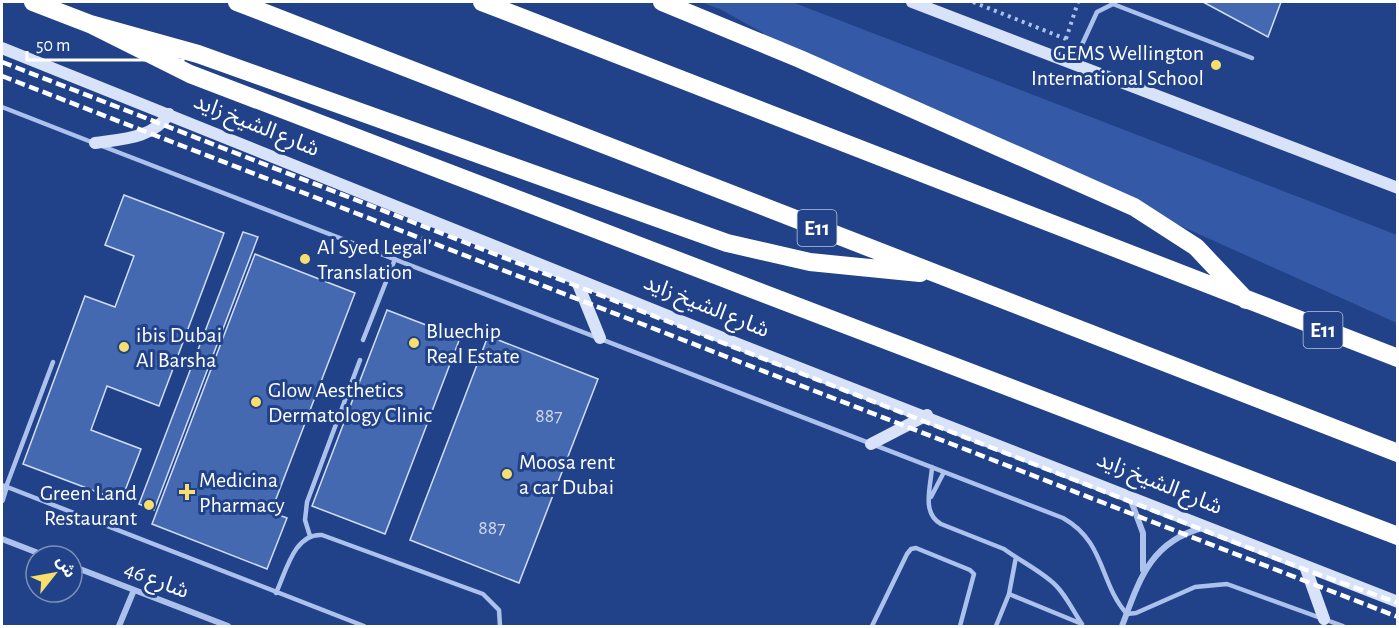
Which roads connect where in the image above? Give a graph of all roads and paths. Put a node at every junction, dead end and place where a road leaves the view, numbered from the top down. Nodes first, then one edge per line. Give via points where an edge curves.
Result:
1 (33, 2) edge
2 (237, 2) edge
3 (482, 2) edge
4 (662, 2) edge
5 (912, 2) edge
6 (973, 2) edge
7 (1078, 2) edge
8 (90, 24) junction
9 (1066, 39) junction
10 (2, 48) edge
11 (1061, 57) junction
12 (1252, 58) dead end
13 (1074, 62) junction
14 (2, 107) edge
15 (169, 114) junction
16 (95, 143) junction
17 (1398, 188) edge
18 (395, 259) junction
19 (936, 274) junction
20 (576, 279) junction
21 (1248, 301) junction
22 (600, 338) junction
23 (363, 340) dead end
24 (1398, 358) edge
25 (360, 360) dead end
26 (53, 362) dead end
27 (927, 415) junction
28 (871, 444) junction
29 (1398, 453) edge
30 (932, 467) junction
31 (944, 472) junction
32 (4, 486) edge
33 (1128, 495) junction
34 (930, 499) junction
35 (2, 500) edge
36 (1206, 526) junction
37 (310, 536) junction
38 (1398, 536) edge
39 (2, 539) edge
40 (24, 548) edge
41 (1016, 557) junction
42 (1305, 566) junction
43 (84, 571) edge
44 (1143, 573) junction
45 (134, 590) junction
46 (276, 593) junction
47 (1009, 594) junction
48 (1398, 602) edge
49 (1127, 614) junction
50 (1324, 619) junction
51 (1082, 625) edge
52 (119, 627) edge
53 (228, 627) edge
54 (364, 627) edge
55 (500, 627) edge
56 (872, 627) edge
57 (960, 627) edge
58 (996, 627) edge
59 (1122, 627) edge
60 (1343, 627) edge

1 - 8 highway
2 - 19 highway, E11
3 - 21 highway, E11
4 - 21 highway via 1134,207 1196,248
5 - 11 street
6 - 9 path
7 - 9 path
8 - 19 highway via 198,54 727,243 810,262
8 - 38 highway via 190,74
9 - 11 path
10 - 15 street, شارع الشيخ زايد
11 - 13 street
12 - 13 lane via 1113,4 1097,12
13 - 17 street
14 - 16 lane
15 - 16 street via 146,134
15 - 20 street, شارع الشيخ زايد
16 - 18 lane
18 - 22 lane
18 - 23 lane
19 - 29 highway, E11
20 - 22 street
20 - 27 street, شارع الشيخ زايد
21 - 24 highway, E11
22 - 28 lane
25 - 37 lane via 307,502 305,520
26 - 32 lane
27 - 28 street
27 - 33 street, شارع الشيخ زايد
28 - 30 lane
30 - 31 lane
30 - 34 lane
31 - 34 lane
31 - 49 lane via 1054,514 1079,528 1091,543
32 - 35 street
32 - 46 lane
33 - 36 street, شارع الشيخ زايد
33 - 44 street via 1143,533
34 - 41 lane via 930,513 936,521
36 - 42 street, شارع الشيخ زايد
36 - 44 street via 1170,543
37 - 46 lane via 300,543
37 - 55 lane via 328,536 483,594 499,610
39 - 40 street
41 - 47 lane
41 - 51 lane via 1053,582
42 - 48 street, شارع الشيخ زايد
42 - 50 street
43 - 45 street, شارع 46
44 - 49 street
45 - 52 street
45 - 53 street, شارع 46
46 - 54 lane
47 - 51 lane
47 - 58 lane
49 - 50 lane via 1195,587 1216,583 1238,586
49 - 59 street
50 - 60 lane
56 - 57 lane via 907,554 916,548 974,574

